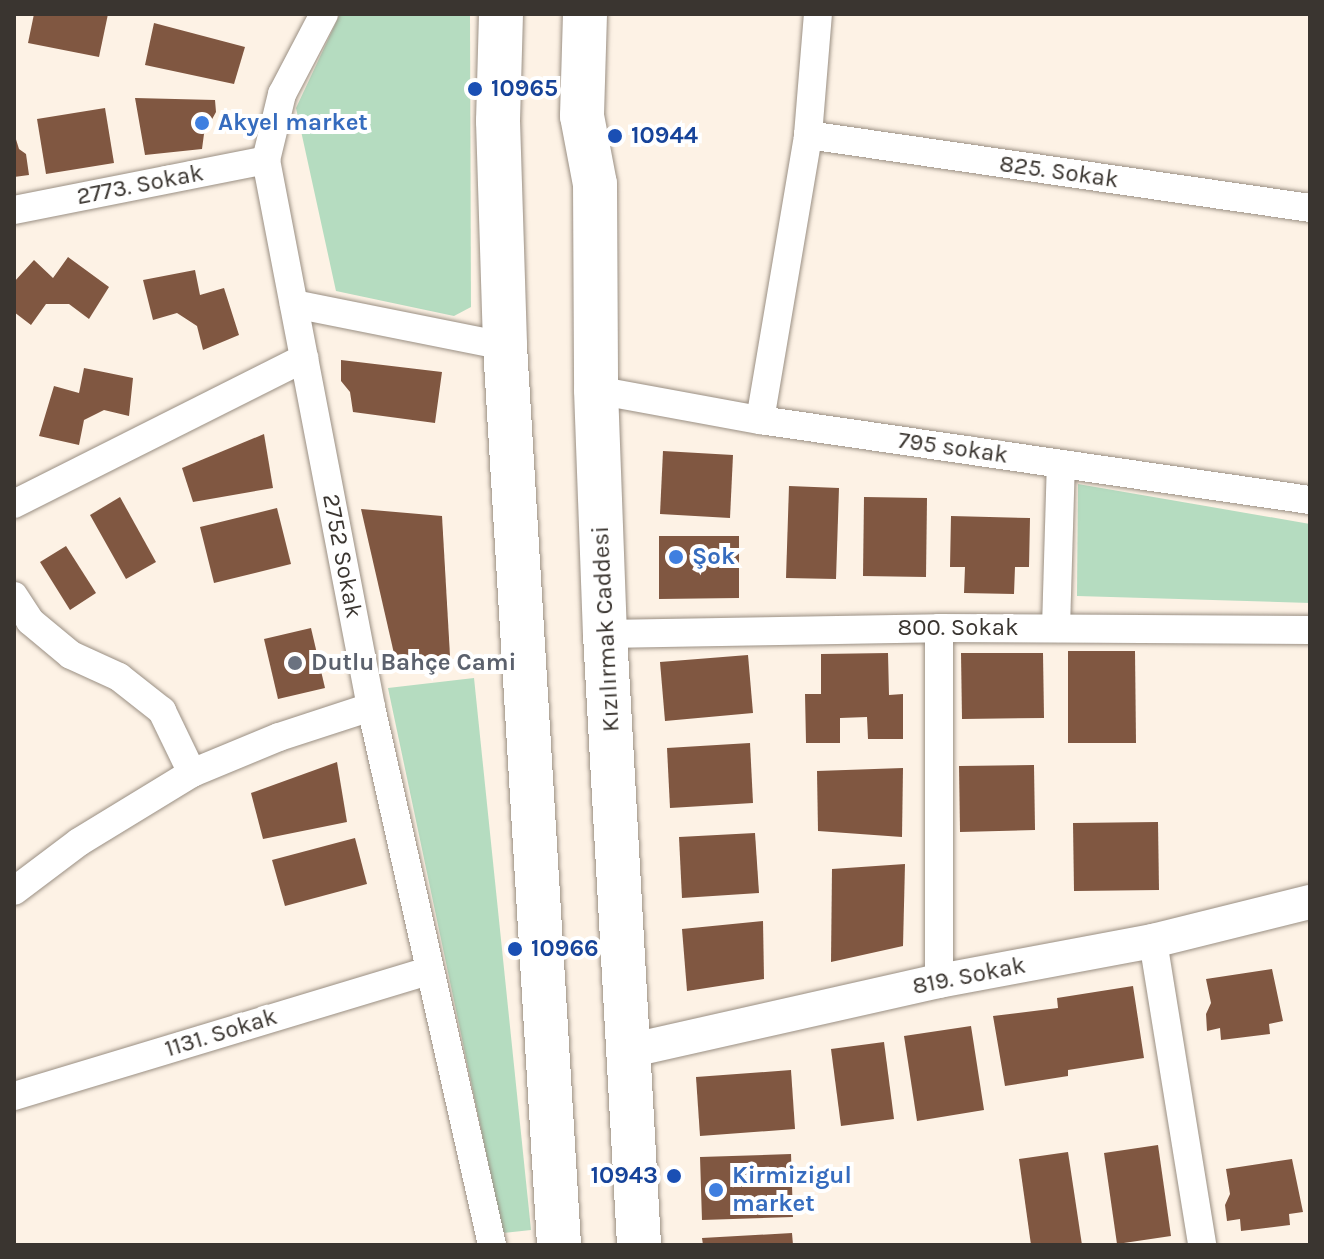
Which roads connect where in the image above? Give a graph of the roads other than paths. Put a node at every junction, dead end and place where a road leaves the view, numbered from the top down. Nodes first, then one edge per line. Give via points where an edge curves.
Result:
1 (501, 14) edge
2 (559, 14) edge
3 (585, 14) edge
4 (818, 14) edge
5 (317, 15) edge
6 (808, 135) junction
7 (266, 160) junction
8 (595, 184) junction
9 (1310, 208) edge
10 (14, 210) edge
11 (294, 304) junction
12 (505, 346) junction
13 (304, 358) junction
14 (596, 390) junction
15 (760, 420) junction
16 (1061, 464) junction
17 (1310, 500) edge
18 (14, 504) edge
19 (14, 596) edge
20 (939, 628) junction
21 (1056, 628) junction
22 (1310, 630) edge
23 (605, 634) junction
24 (371, 707) junction
25 (192, 773) junction
26 (14, 891) edge
27 (1310, 901) edge
28 (1153, 941) junction
29 (428, 971) junction
30 (939, 981) junction
31 (628, 1051) junction
32 (14, 1096) edge
33 (492, 1245) edge
34 (559, 1245) edge
35 (639, 1245) edge
36 (1202, 1245) edge

1 - 12 main road via 498,121
2 - 8 main road via 557,94
3 - 8 main road, Kızılırmak Caddesi via 582,116
4 - 6 street
5 - 7 street, 2752 Sokak via 282,94
6 - 9 street, 825. Sokak
6 - 15 street
7 - 10 street, 2773. Sokak
7 - 11 street, 2752 Sokak
8 - 14 main road, Kızılırmak Caddesi
11 - 12 street
11 - 13 street, 2752 Sokak
12 - 34 main road
13 - 18 street
13 - 24 street, 2752 Sokak
14 - 15 street, 795 sokak
14 - 23 main road, Kızılırmak Caddesi
15 - 16 street, 795 sokak
16 - 17 street, 795 sokak
16 - 21 street
19 - 25 street via 30,621 71,655 119,677 162,711
20 - 21 street, 800. Sokak
20 - 23 street, 800. Sokak
20 - 30 street
21 - 22 street, 800. Sokak
23 - 31 main road, Kızılırmak Caddesi
24 - 25 street
24 - 29 street, 2752 Sokak
25 - 26 street via 79,842
27 - 28 street, 819. Sokak
28 - 30 street, 819. Sokak
28 - 36 street
29 - 32 street, 1131. Sokak
29 - 33 street, 2752 Sokak
30 - 31 street, 819. Sokak
31 - 35 main road, Kızılırmak Caddesi

